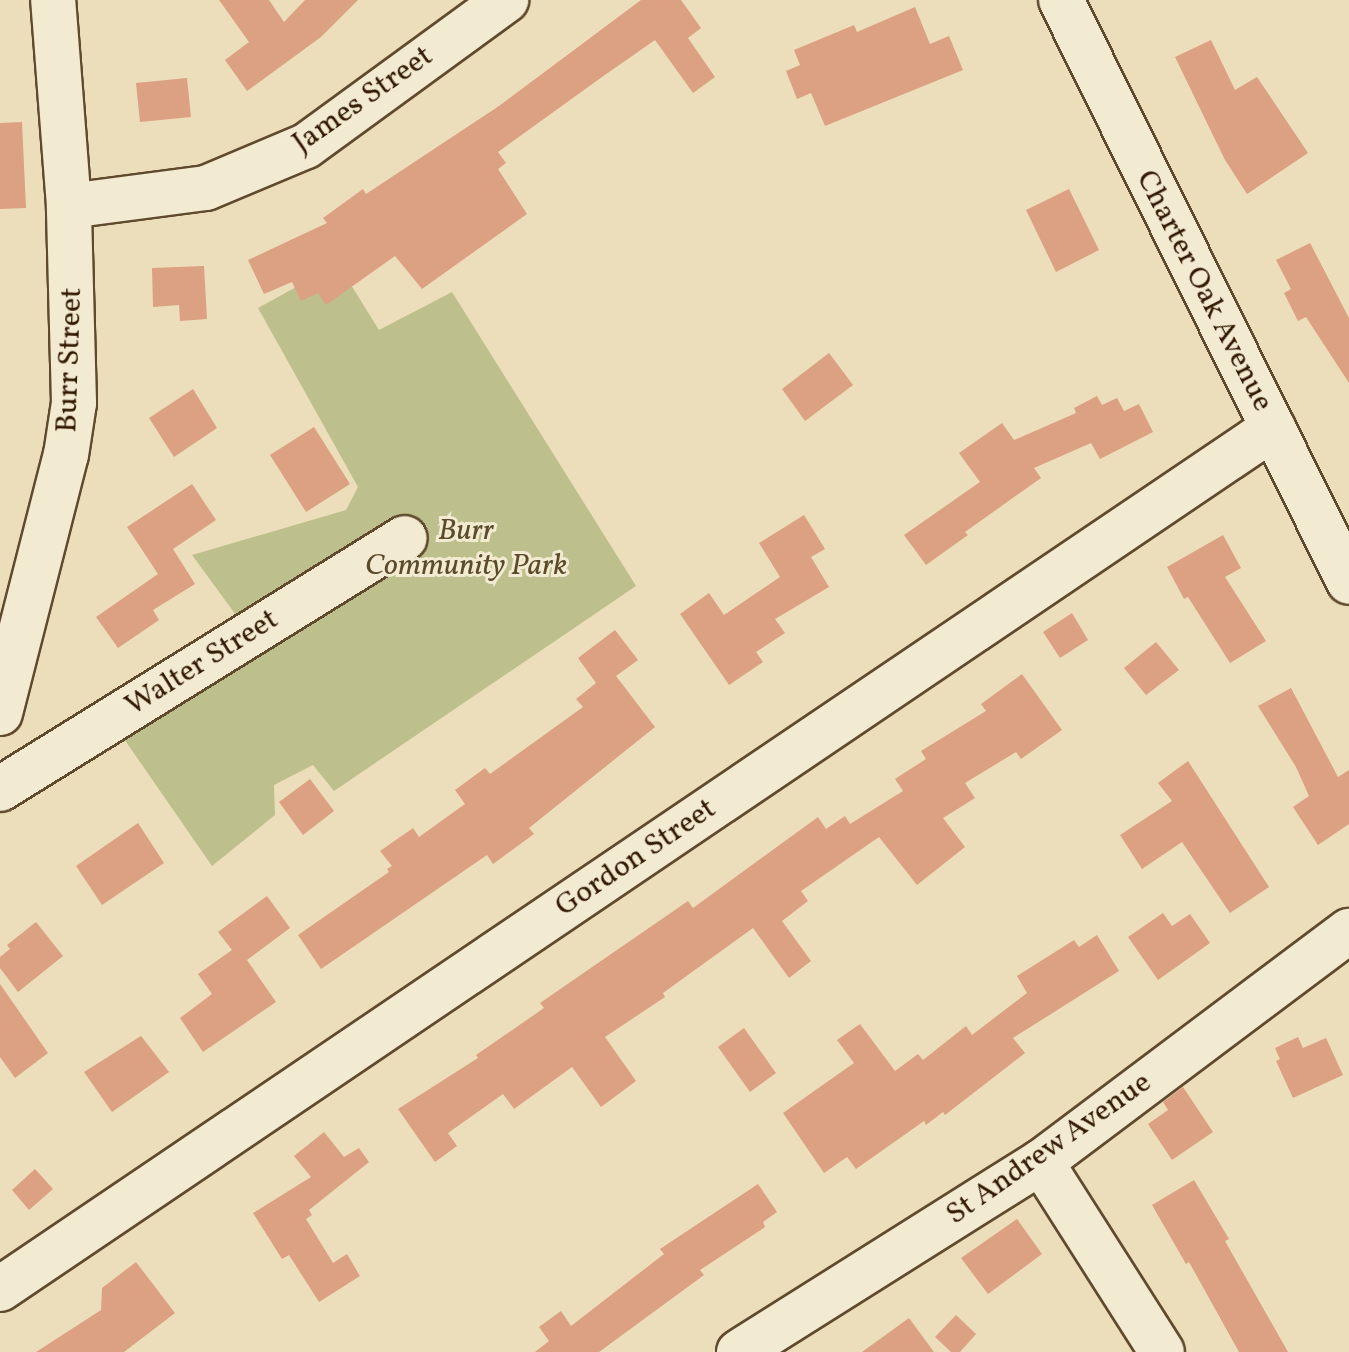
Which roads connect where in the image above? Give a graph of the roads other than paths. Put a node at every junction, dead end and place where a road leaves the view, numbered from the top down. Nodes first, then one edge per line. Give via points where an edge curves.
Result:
1 (53, 0) edge
2 (506, 0) edge
3 (1061, 0) edge
4 (69, 206) junction
5 (1273, 428) junction
6 (405, 538) dead end
7 (1349, 582) edge
8 (0, 713) edge
9 (0, 789) edge
10 (1349, 931) edge
11 (1041, 1162) junction
12 (0, 1289) edge
13 (739, 1352) edge
14 (1162, 1352) edge

1 - 4 street, Burr Street
2 - 4 street, James Street via 306,146 206,188
3 - 5 street, Charter Oak Avenue
4 - 8 street, Burr Street via 74,403 66,455
5 - 7 street, Charter Oak Avenue
5 - 12 street, Gordon Street
6 - 9 street, Walter Street
10 - 11 street, St Andrew Avenue
11 - 13 street, St Andrew Avenue
11 - 14 street

